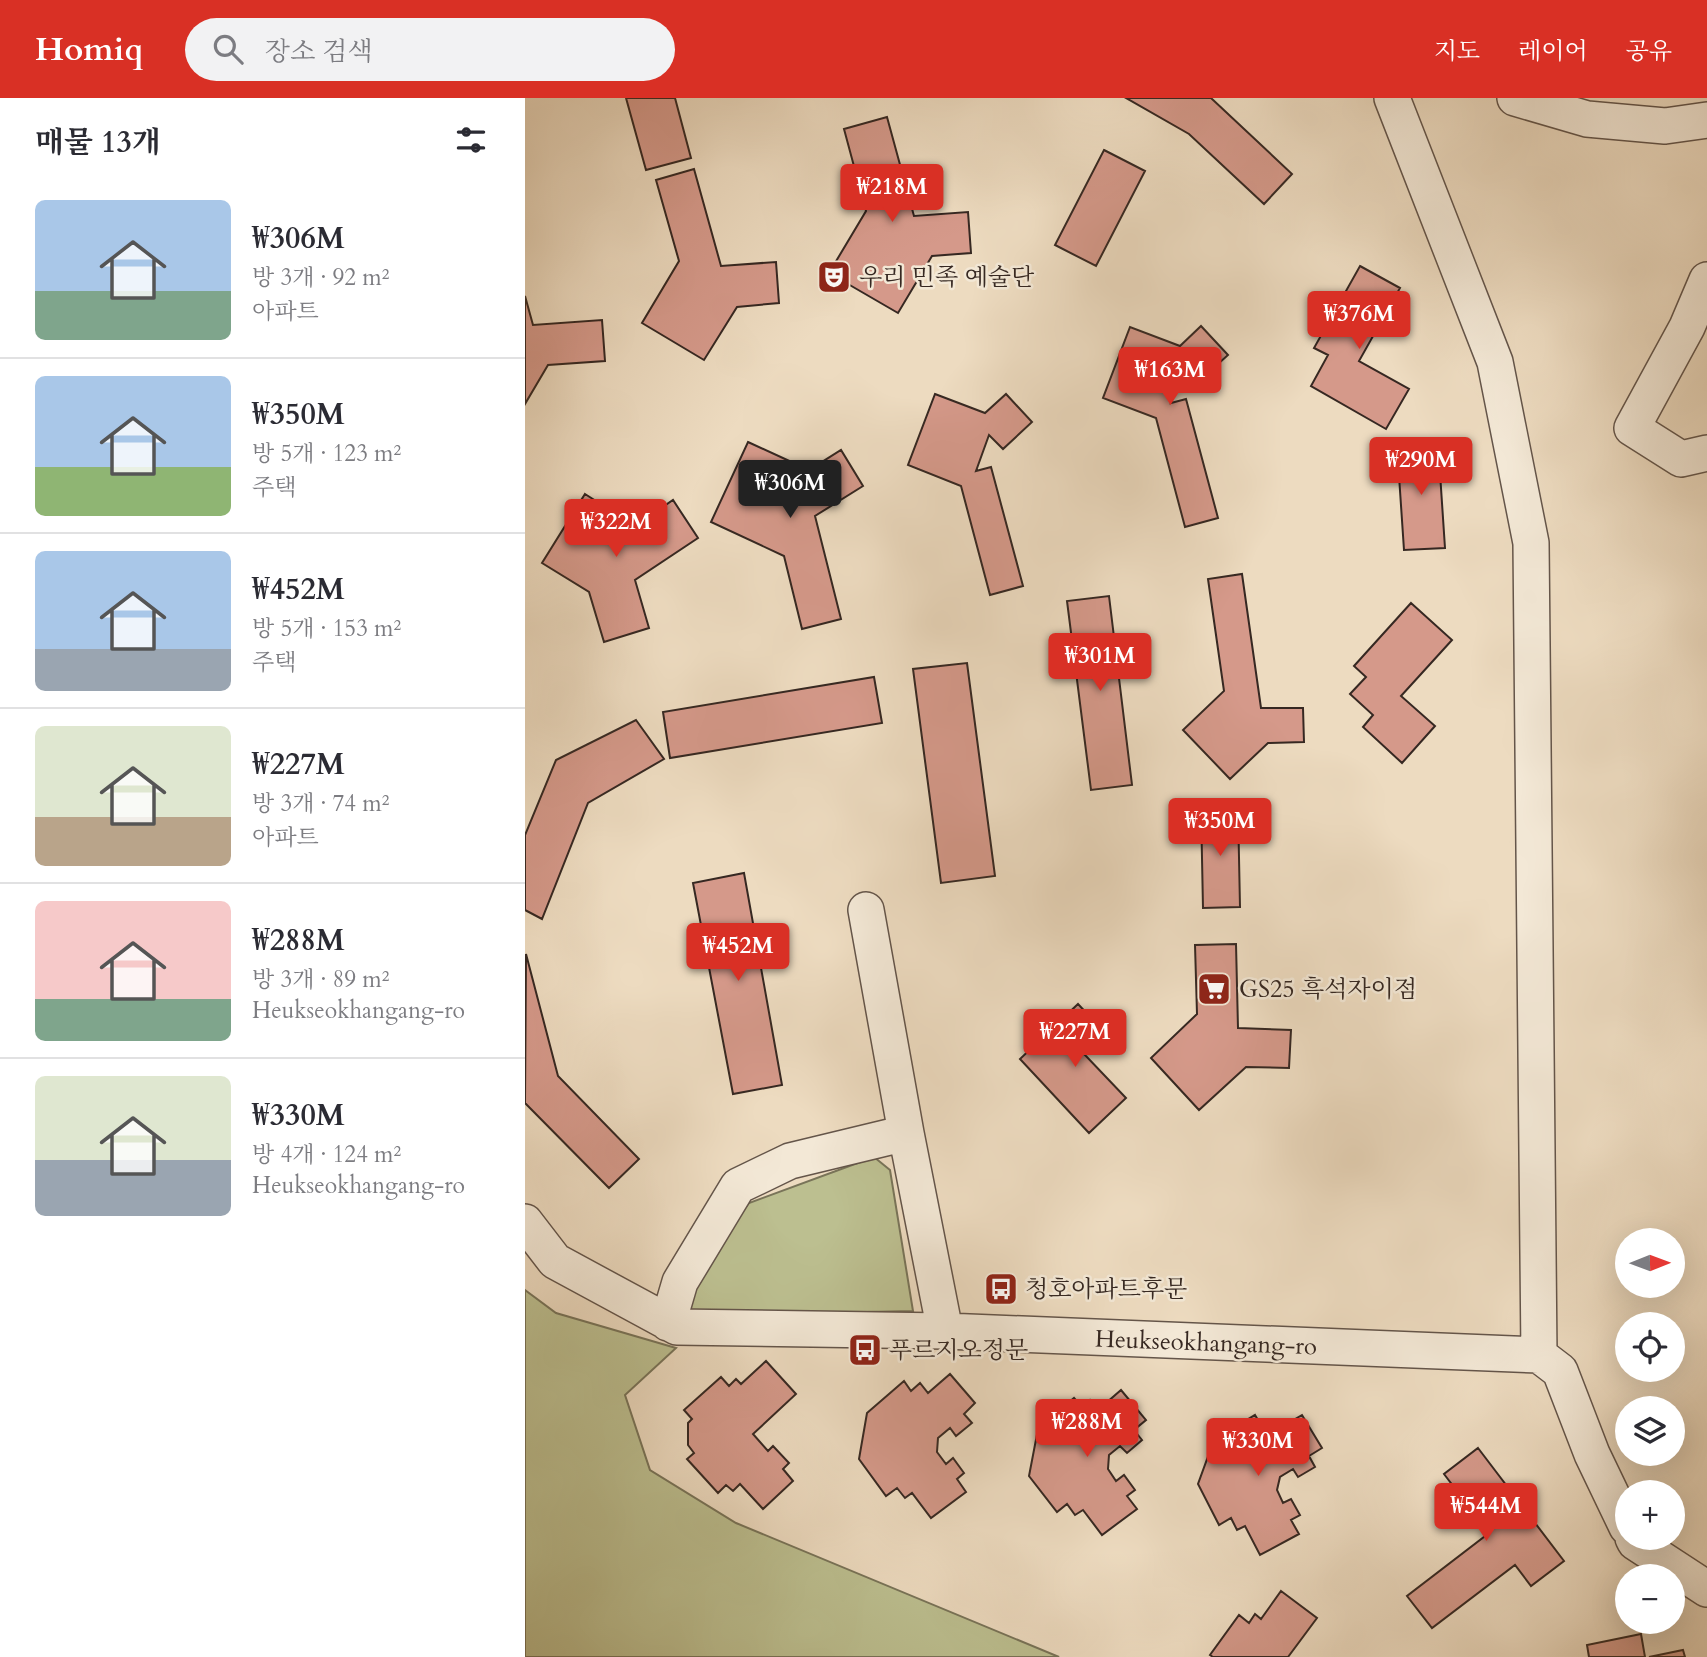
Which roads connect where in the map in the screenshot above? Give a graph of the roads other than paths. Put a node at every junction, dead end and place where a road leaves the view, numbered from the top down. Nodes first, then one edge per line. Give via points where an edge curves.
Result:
1 (1392, 98) edge
2 (1515, 98) edge
3 (1707, 120) edge
4 (1707, 280) edge
5 (1707, 453) edge
6 (866, 910) dead end
7 (906, 1133) junction
8 (525, 1222) edge
9 (673, 1325) junction
10 (945, 1331) junction
11 (1550, 1363) junction
12 (1615, 1502) edge
13 (1647, 1550) edge
14 (1707, 1589) edge

1 - 11 street via 1495,362 1531,543
2 - 3 street via 1587,119 1665,126
4 - 5 street via 1632,428 1681,459
6 - 7 street
7 - 9 street via 790,1161 738,1186 680,1282
7 - 10 street
8 - 9 street via 555,1261
9 - 10 street, Heukseokhangang-ro
10 - 11 street, Heukseokhangang-ro
11 - 12 street
13 - 14 street

